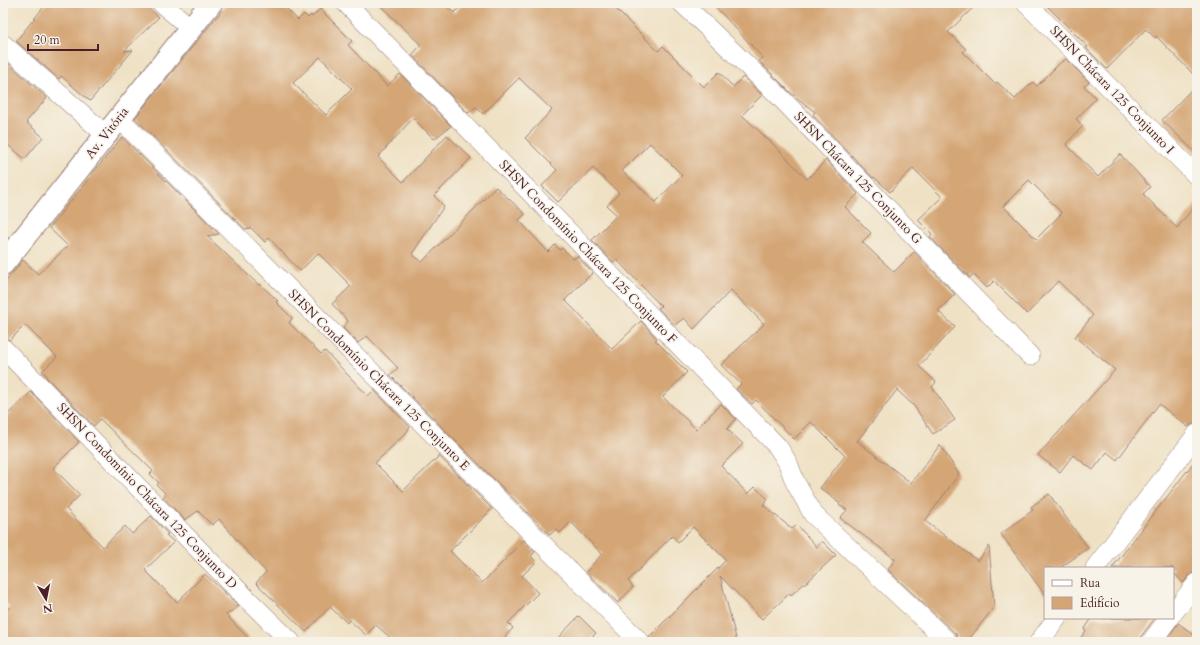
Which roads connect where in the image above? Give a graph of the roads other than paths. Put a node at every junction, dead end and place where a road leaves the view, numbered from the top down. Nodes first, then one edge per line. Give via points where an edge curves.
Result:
1 (161, 3) edge
2 (210, 3) edge
3 (346, 3) edge
4 (682, 3) edge
5 (1026, 3) edge
6 (191, 28) junction
7 (3, 44) edge
8 (119, 118) junction
9 (106, 135) junction
10 (1197, 176) edge
11 (3, 264) edge
12 (3, 348) edge
13 (1030, 356) dead end
14 (1197, 434) edge
15 (1096, 567) edge
16 (1197, 583) edge
17 (1174, 612) edge
18 (1056, 619) edge
19 (1168, 619) edge
20 (291, 642) edge
21 (640, 642) edge
22 (948, 642) edge
23 (1039, 642) edge
24 (1151, 642) edge

1 - 6 street
2 - 6 street, Av. Vitória
3 - 22 street, SHSN Condomínio Chácara 125 Conjunto F via 778,447 812,514
4 - 13 street, SHSN Chácara 125 Conjunto G via 776,93
5 - 10 street, SHSN Chácara 125 Conjunto I
6 - 8 street, Av. Vitória
7 - 9 street
8 - 9 street, Av. Vitória
8 - 21 street, SHSN Condomínio Chácara 125 Conjunto E
9 - 11 street, Av. Vitória
12 - 20 street, SHSN Condomínio Chácara 125 Conjunto D
14 - 15 street
16 - 17 street
18 - 23 street
19 - 24 street

